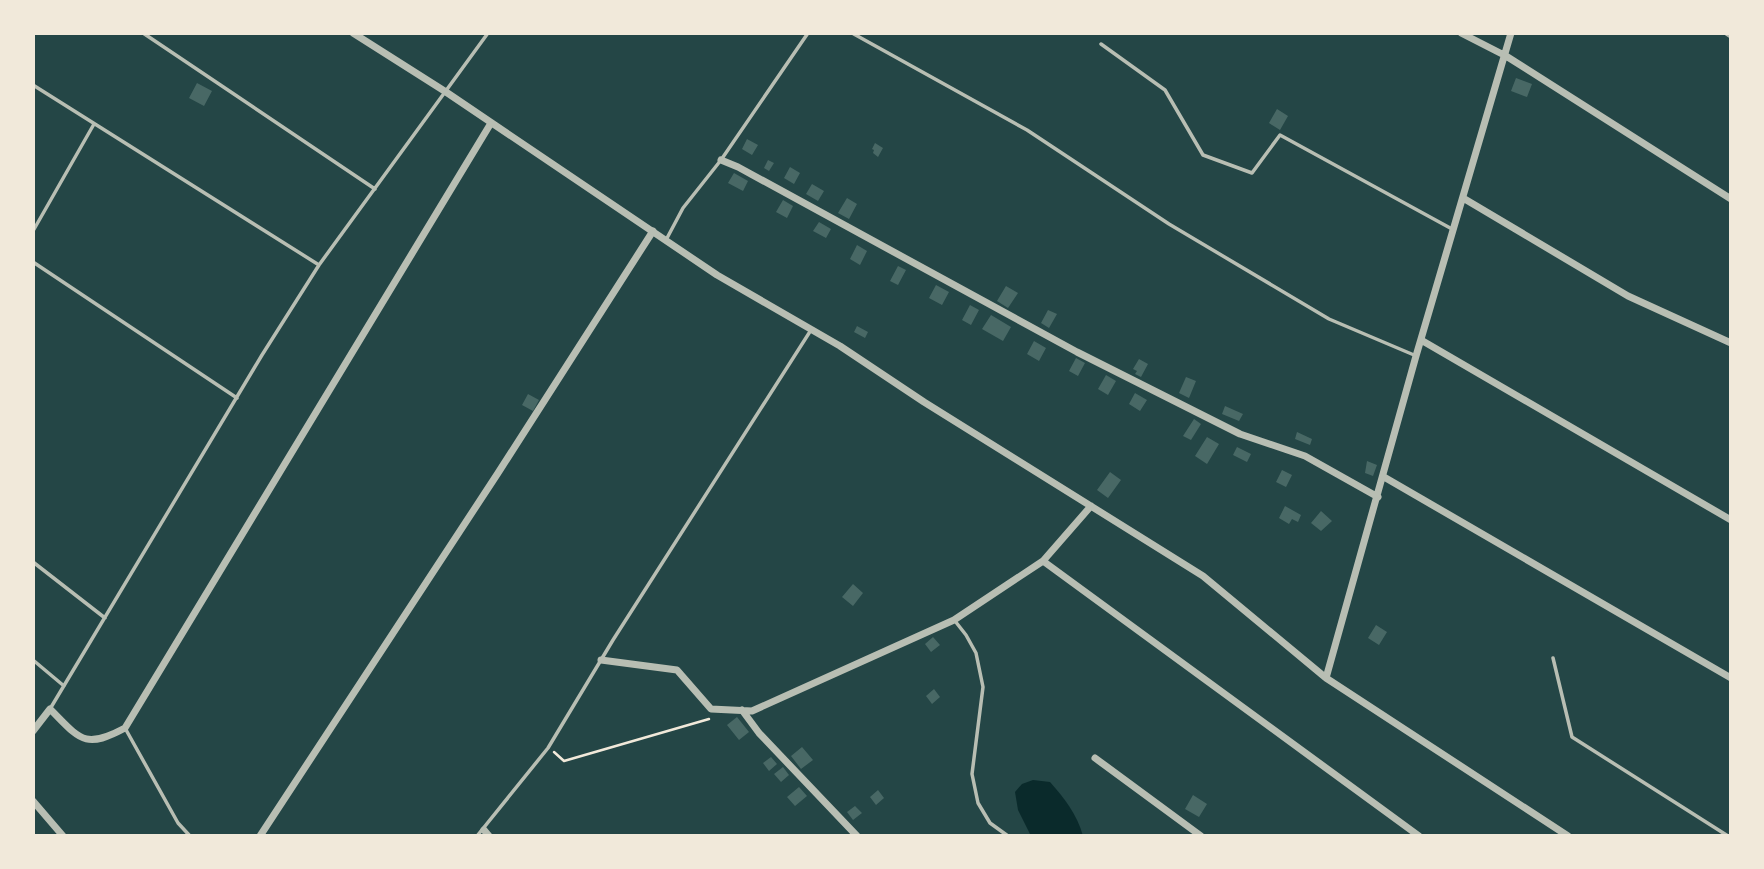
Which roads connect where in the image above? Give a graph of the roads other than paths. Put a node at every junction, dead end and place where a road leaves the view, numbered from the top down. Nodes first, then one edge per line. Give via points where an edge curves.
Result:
1 (143, 33) edge
2 (353, 33) edge
3 (488, 33) edge
4 (808, 33) edge
5 (852, 33) edge
6 (1461, 33) edge
7 (1511, 33) edge
8 (1725, 33) edge
9 (1731, 37) edge
10 (1101, 44) dead end
11 (1506, 56) junction
12 (33, 85) edge
13 (446, 92) junction
14 (491, 123) junction
15 (94, 124) junction
16 (721, 160) junction
17 (375, 189) junction
18 (1463, 198) junction
19 (1731, 199) edge
20 (1454, 230) junction
21 (33, 231) edge
22 (653, 231) junction
23 (666, 240) junction
24 (33, 262) edge
25 (319, 265) junction
26 (812, 329) junction
27 (1421, 340) junction
28 (1731, 343) edge
29 (1416, 356) junction
30 (237, 398) junction
31 (1384, 477) junction
32 (1378, 497) junction
33 (1091, 506) junction
34 (1731, 520) edge
35 (1043, 561) junction
36 (33, 562) edge
37 (105, 618) junction
38 (954, 620) junction
39 (1553, 658) dead end
40 (33, 660) edge
41 (601, 660) junction
42 (1326, 678) junction
43 (1731, 678) edge
44 (64, 686) junction
45 (50, 709) junction
46 (742, 710) junction
47 (125, 728) junction
48 (33, 731) edge
49 (1095, 758) dead end
50 (33, 801) edge
51 (487, 833) edge
52 (62, 836) edge
53 (190, 836) edge
54 (260, 836) edge
55 (477, 836) edge
56 (857, 836) edge
57 (1008, 836) edge
58 (1201, 836) edge
59 (1419, 836) edge
60 (1568, 836) edge
61 (1728, 836) edge

1 - 17 lane
2 - 13 street
3 - 13 lane
4 - 16 lane
5 - 29 lane via 1027,130 1169,224 1329,319
6 - 11 street
7 - 11 street
8 - 9 lane
10 - 20 lane via 1166,90 1203,155 1252,173 1280,135
11 - 18 street
11 - 19 street
12 - 15 lane
13 - 14 street
13 - 17 lane
14 - 22 street
14 - 47 street
15 - 21 lane
15 - 25 lane
16 - 23 lane via 683,208
16 - 32 street via 1076,352 1240,434 1305,457
17 - 25 lane
18 - 20 street
18 - 28 street via 1628,296
20 - 27 street
22 - 23 street
22 - 54 street
23 - 26 street
24 - 30 lane
25 - 30 lane
26 - 33 street
26 - 41 lane
27 - 29 street
27 - 34 street
29 - 31 street
30 - 37 lane
31 - 32 street
31 - 43 street
32 - 42 street
33 - 35 street
33 - 42 street via 1203,576
35 - 38 street
35 - 59 street
36 - 37 lane
37 - 44 lane
38 - 46 street via 752,711
38 - 57 lane via 976,653 983,687 972,774 978,803 990,823
39 - 61 lane via 1572,737
40 - 44 lane
41 - 46 street via 677,670 710,709
41 - 51 lane via 548,748
42 - 60 street
44 - 45 lane
45 - 47 street via 78,737 102,740
45 - 48 street
46 - 56 street
47 - 53 lane via 178,823
49 - 58 street
50 - 52 street
51 - 55 lane

